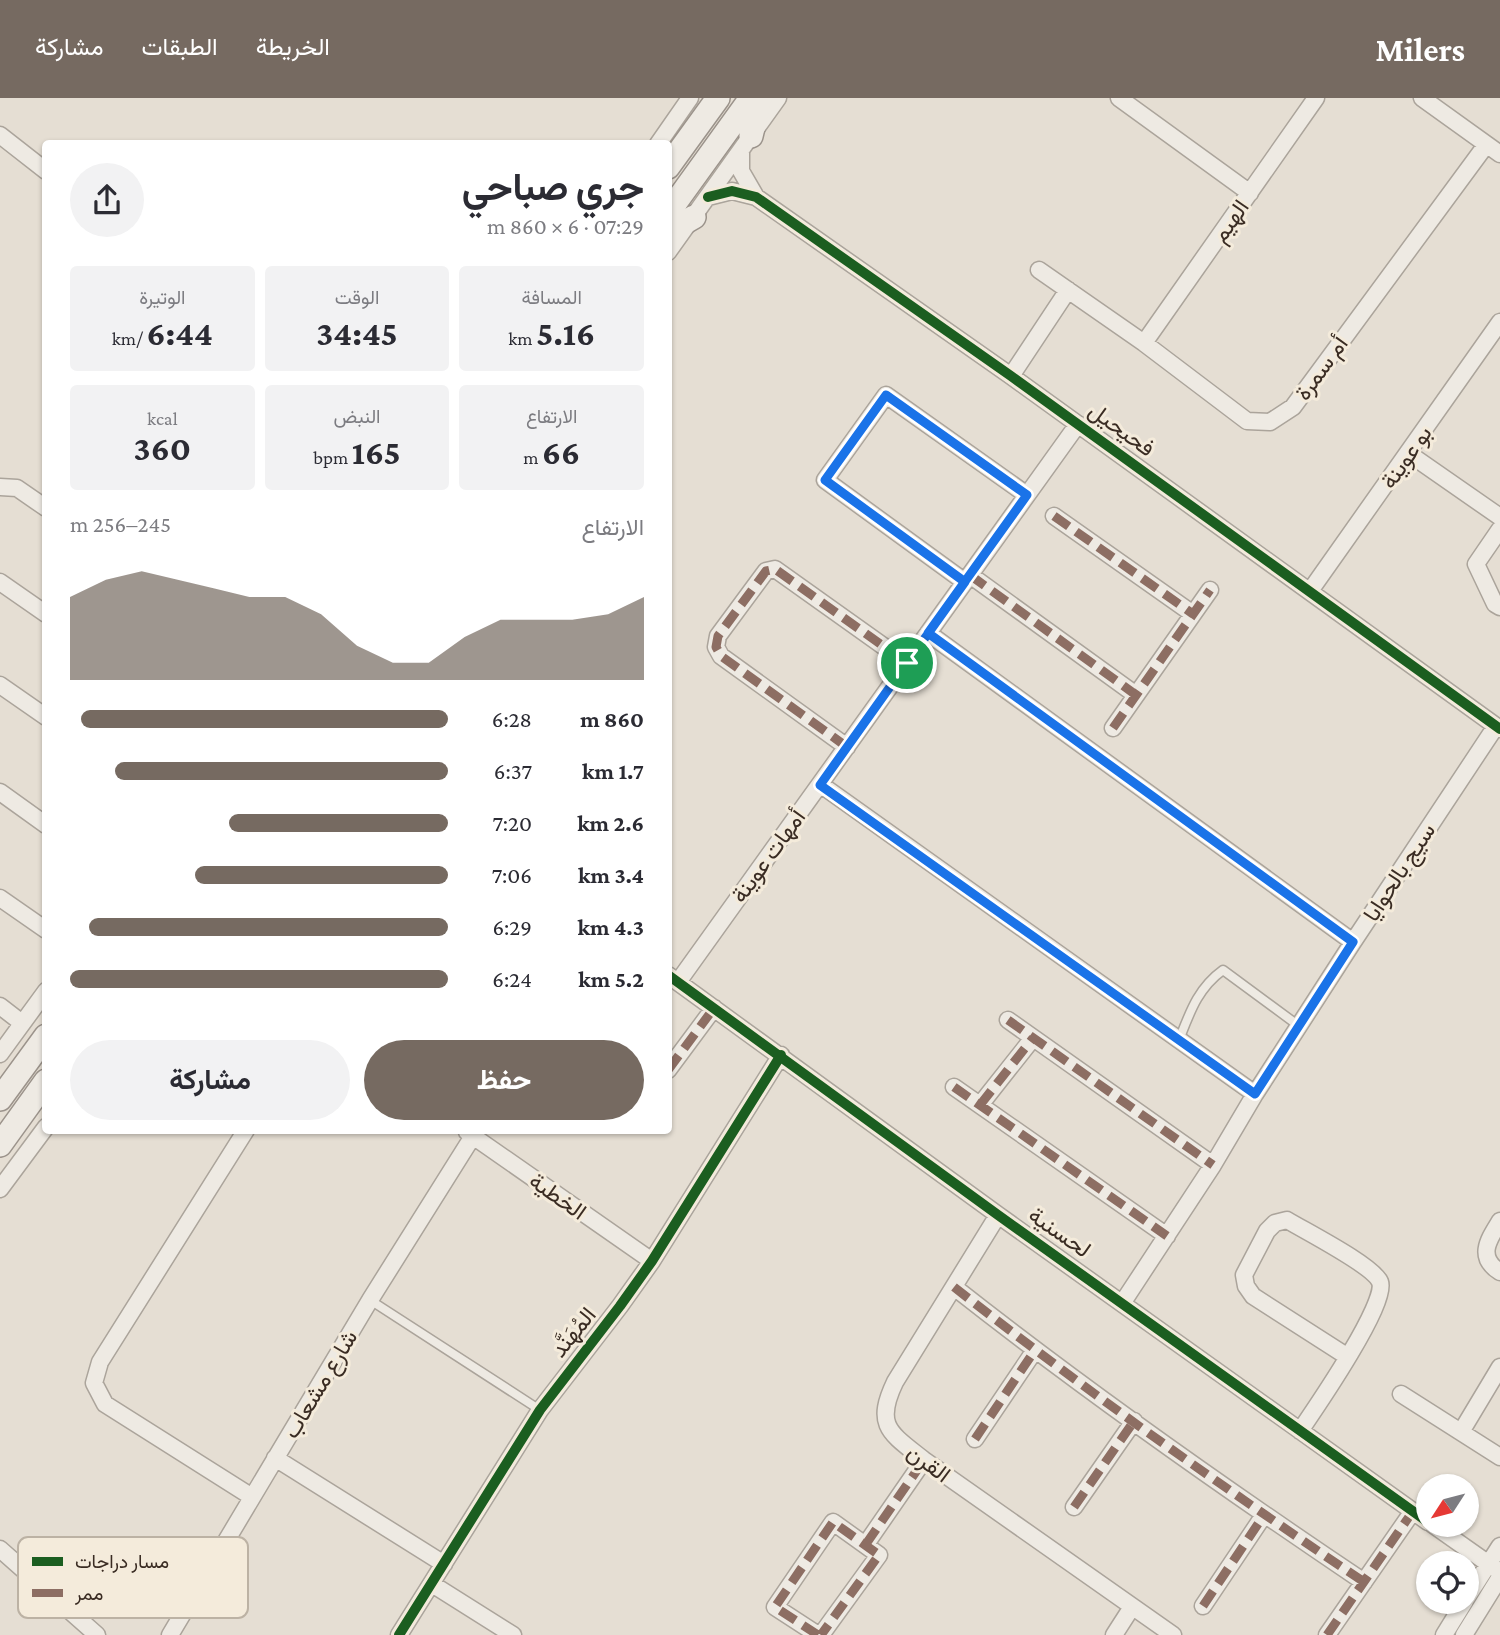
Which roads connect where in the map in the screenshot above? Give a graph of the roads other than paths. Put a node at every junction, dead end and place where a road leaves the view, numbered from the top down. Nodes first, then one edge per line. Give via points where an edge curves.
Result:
1 (690, 98) edge
2 (704, 98) edge
3 (718, 98) edge
4 (751, 98) edge
5 (760, 98) edge
6 (778, 98) edge
7 (1119, 98) edge
8 (1316, 98) edge
9 (1422, 98) edge
10 (697, 127) junction
11 (1, 138) edge
12 (661, 140) edge
13 (746, 143) junction
14 (1486, 145) junction
15 (1500, 154) edge
16 (672, 161) edge
17 (42, 168) edge
18 (1250, 193) junction
19 (708, 197) junction
20 (756, 197) junction
21 (672, 207) edge
22 (694, 217) junction
23 (672, 230) edge
24 (672, 247) edge
25 (1039, 270) dead end
26 (1068, 290) junction
27 (1500, 322) edge
28 (1144, 343) junction
29 (1011, 376) junction
30 (1078, 424) junction
31 (1408, 453) junction
32 (0, 486) edge
33 (1027, 495) junction
34 (42, 505) edge
35 (1054, 516) dead end
36 (1500, 517) edge
37 (1500, 529) edge
38 (967, 579) junction
39 (0, 582) edge
40 (1210, 590) dead end
41 (1310, 591) junction
42 (1500, 607) edge
43 (42, 611) edge
44 (1193, 614) junction
45 (928, 633) junction
46 (907, 663) junction
47 (0, 685) edge
48 (1136, 695) junction
49 (42, 715) edge
50 (1113, 727) dead end
51 (1498, 727) edge
52 (847, 747) junction
53 (820, 785) junction
54 (0, 792) edge
55 (42, 822) edge
56 (0, 898) edge
57 (42, 927) edge
58 (1353, 942) junction
59 (673, 978) edge
60 (42, 996) edge
61 (0, 1006) edge
62 (714, 1008) junction
63 (1008, 1020) dead end
64 (22, 1023) junction
65 (1300, 1026) junction
66 (1033, 1038) junction
67 (1179, 1040) junction
68 (42, 1042) edge
69 (0, 1054) edge
70 (781, 1055) junction
71 (672, 1065) edge
72 (42, 1086) edge
73 (954, 1087) dead end
74 (1255, 1094) junction
75 (0, 1100) edge
76 (980, 1105) junction
77 (42, 1132) edge
78 (243, 1134) edge
79 (468, 1134) edge
80 (470, 1134) edge
81 (0, 1144) edge
82 (1213, 1166) junction
83 (0, 1189) edge
84 (998, 1215) junction
85 (1500, 1221) edge
86 (1167, 1236) junction
87 (652, 1261) junction
88 (1500, 1272) edge
89 (954, 1287) junction
90 (370, 1300) junction
91 (1123, 1303) junction
92 (1035, 1350) junction
93 (1348, 1357) junction
94 (1500, 1367) edge
95 (1401, 1394) dead end
96 (541, 1410) junction
97 (1134, 1421) junction
98 (1300, 1431) junction
99 (1461, 1432) junction
100 (975, 1439) dead end
101 (1500, 1457) edge
102 (275, 1458) junction
103 (924, 1460) junction
104 (252, 1497) junction
105 (1074, 1507) dead end
106 (1413, 1511) junction
107 (1416, 1513) edge
108 (1264, 1515) junction
109 (228, 1537) edge
110 (1450, 1537) edge
111 (866, 1544) junction
112 (1500, 1546) edge
113 (0, 1549) edge
114 (444, 1564) junction
115 (18, 1565) edge
116 (1494, 1568) edge
117 (1500, 1577) edge
118 (1364, 1582) junction
119 (432, 1584) junction
120 (1479, 1585) edge
121 (1203, 1606) dead end
122 (1132, 1607) junction
123 (1457, 1614) edge
124 (78, 1618) edge
125 (180, 1618) edge
126 (97, 1635) edge
127 (170, 1635) edge
128 (399, 1635) edge
129 (513, 1635) edge
130 (819, 1635) edge
131 (1114, 1635) edge
132 (1173, 1635) edge
133 (1327, 1635) edge
134 (1444, 1635) edge
135 (1464, 1635) edge

1 - 12 street
2 - 10 main road
3 - 10 main road
4 - 21 main road
5 - 13 main road
6 - 13 street
7 - 18 street
8 - 18 street, الهيم
9 - 14 street
10 - 16 main road
11 - 17 street
13 - 19 street
13 - 20 street, فحيحيل via 741,171
14 - 15 street
14 - 28 street, أم سمرة via 1293,407 1270,422 1247,421
18 - 28 street, الهيم
19 - 20 street, فحيحيل via 732,191
19 - 22 street
20 - 29 street, فحيحيل
22 - 23 main road
22 - 24 street
25 - 26 street, أم سمرة
26 - 28 street, أم سمرة
26 - 29 street
27 - 31 street, بو عوينة
29 - 30 street, فحيحيل
30 - 33 street, أمهات عوينة
30 - 41 street, فحيحيل
31 - 36 street
31 - 41 street, بو عوينة
32 - 34 street via 17,488
33 - 38 street, أمهات عوينة
33 - 38 street via 886,395 825,480
35 - 44 street
37 - 42 street via 1476,564 1494,604
38 - 45 street, أمهات عوينة
38 - 48 street
39 - 43 street
40 - 44 street
41 - 51 street, فحيحيل
44 - 48 street
45 - 46 street, أمهات عوينة
45 - 58 street
46 - 52 street, أمهات عوينة
46 - 52 street via 775,569 766,571 726,626 716,641 720,656
47 - 49 street
48 - 50 street
51 - 58 street, سيج بالحوايا
52 - 53 street, أمهات عوينة
53 - 59 street, أمهات عوينة
53 - 67 street
54 - 55 street
56 - 57 street
58 - 65 street, سيج بالحوايا
59 - 62 street, لحسنية
60 - 64 street
61 - 64 street
62 - 70 street, لحسنية
62 - 71 street
63 - 66 street
64 - 69 street
65 - 67 lane via 1223,970 1194,1001
65 - 74 street, سيج بالحوايا
66 - 76 street
66 - 82 street
67 - 74 street
68 - 75 main road
70 - 84 street, لحسنية
70 - 87 street, المُهَنَّد
72 - 81 main road
73 - 76 street
74 - 82 street, سيج بالحوايا
76 - 86 street
77 - 83 street
78 - 104 street via 100,1362 94,1383 105,1404
79 - 90 street, شارع مشعاب
80 - 87 street, الخطية
82 - 86 street, سيج بالحوايا
84 - 89 street, القرن
84 - 91 street, لحسنية
85 - 88 street via 1485,1251 1488,1262
86 - 91 street, سيج بالحوايا
87 - 96 street, المُهَنَّد
89 - 92 street
89 - 103 street, القرن via 895,1381 885,1408 890,1430
90 - 96 lane
90 - 102 street, شارع مشعاب
91 - 98 street, لحسنية
92 - 97 street
92 - 100 street
93 - 93 street via 1381,1295 1380,1281 1365,1266 1287,1220 1275,1223 1244,1275 1246,1286 1253,1296
93 - 98 street
94 - 99 street
95 - 99 street
96 - 114 street, المُهَنَّد
97 - 105 street
97 - 108 street
98 - 106 street, لحسنية
99 - 101 street
102 - 104 street, شارع مشعاب
102 - 114 street
103 - 111 street
103 - 122 street, القرن
104 - 109 street, شارع مشعاب
106 - 107 street, لحسنية
106 - 118 street
108 - 118 street
108 - 121 street
110 - 116 street, لحسنية
111 - 130 street via 879,1555
111 - 130 street via 833,1522 775,1607
112 - 116 street
113 - 115 street
114 - 119 street, المُهَنَّد
116 - 120 street
117 - 135 street
118 - 133 street
119 - 128 street, المُهَنَّد
119 - 129 street
122 - 131 street
122 - 132 street, القرن
123 - 134 street
124 - 126 street
125 - 127 street, شارع مشعاب

